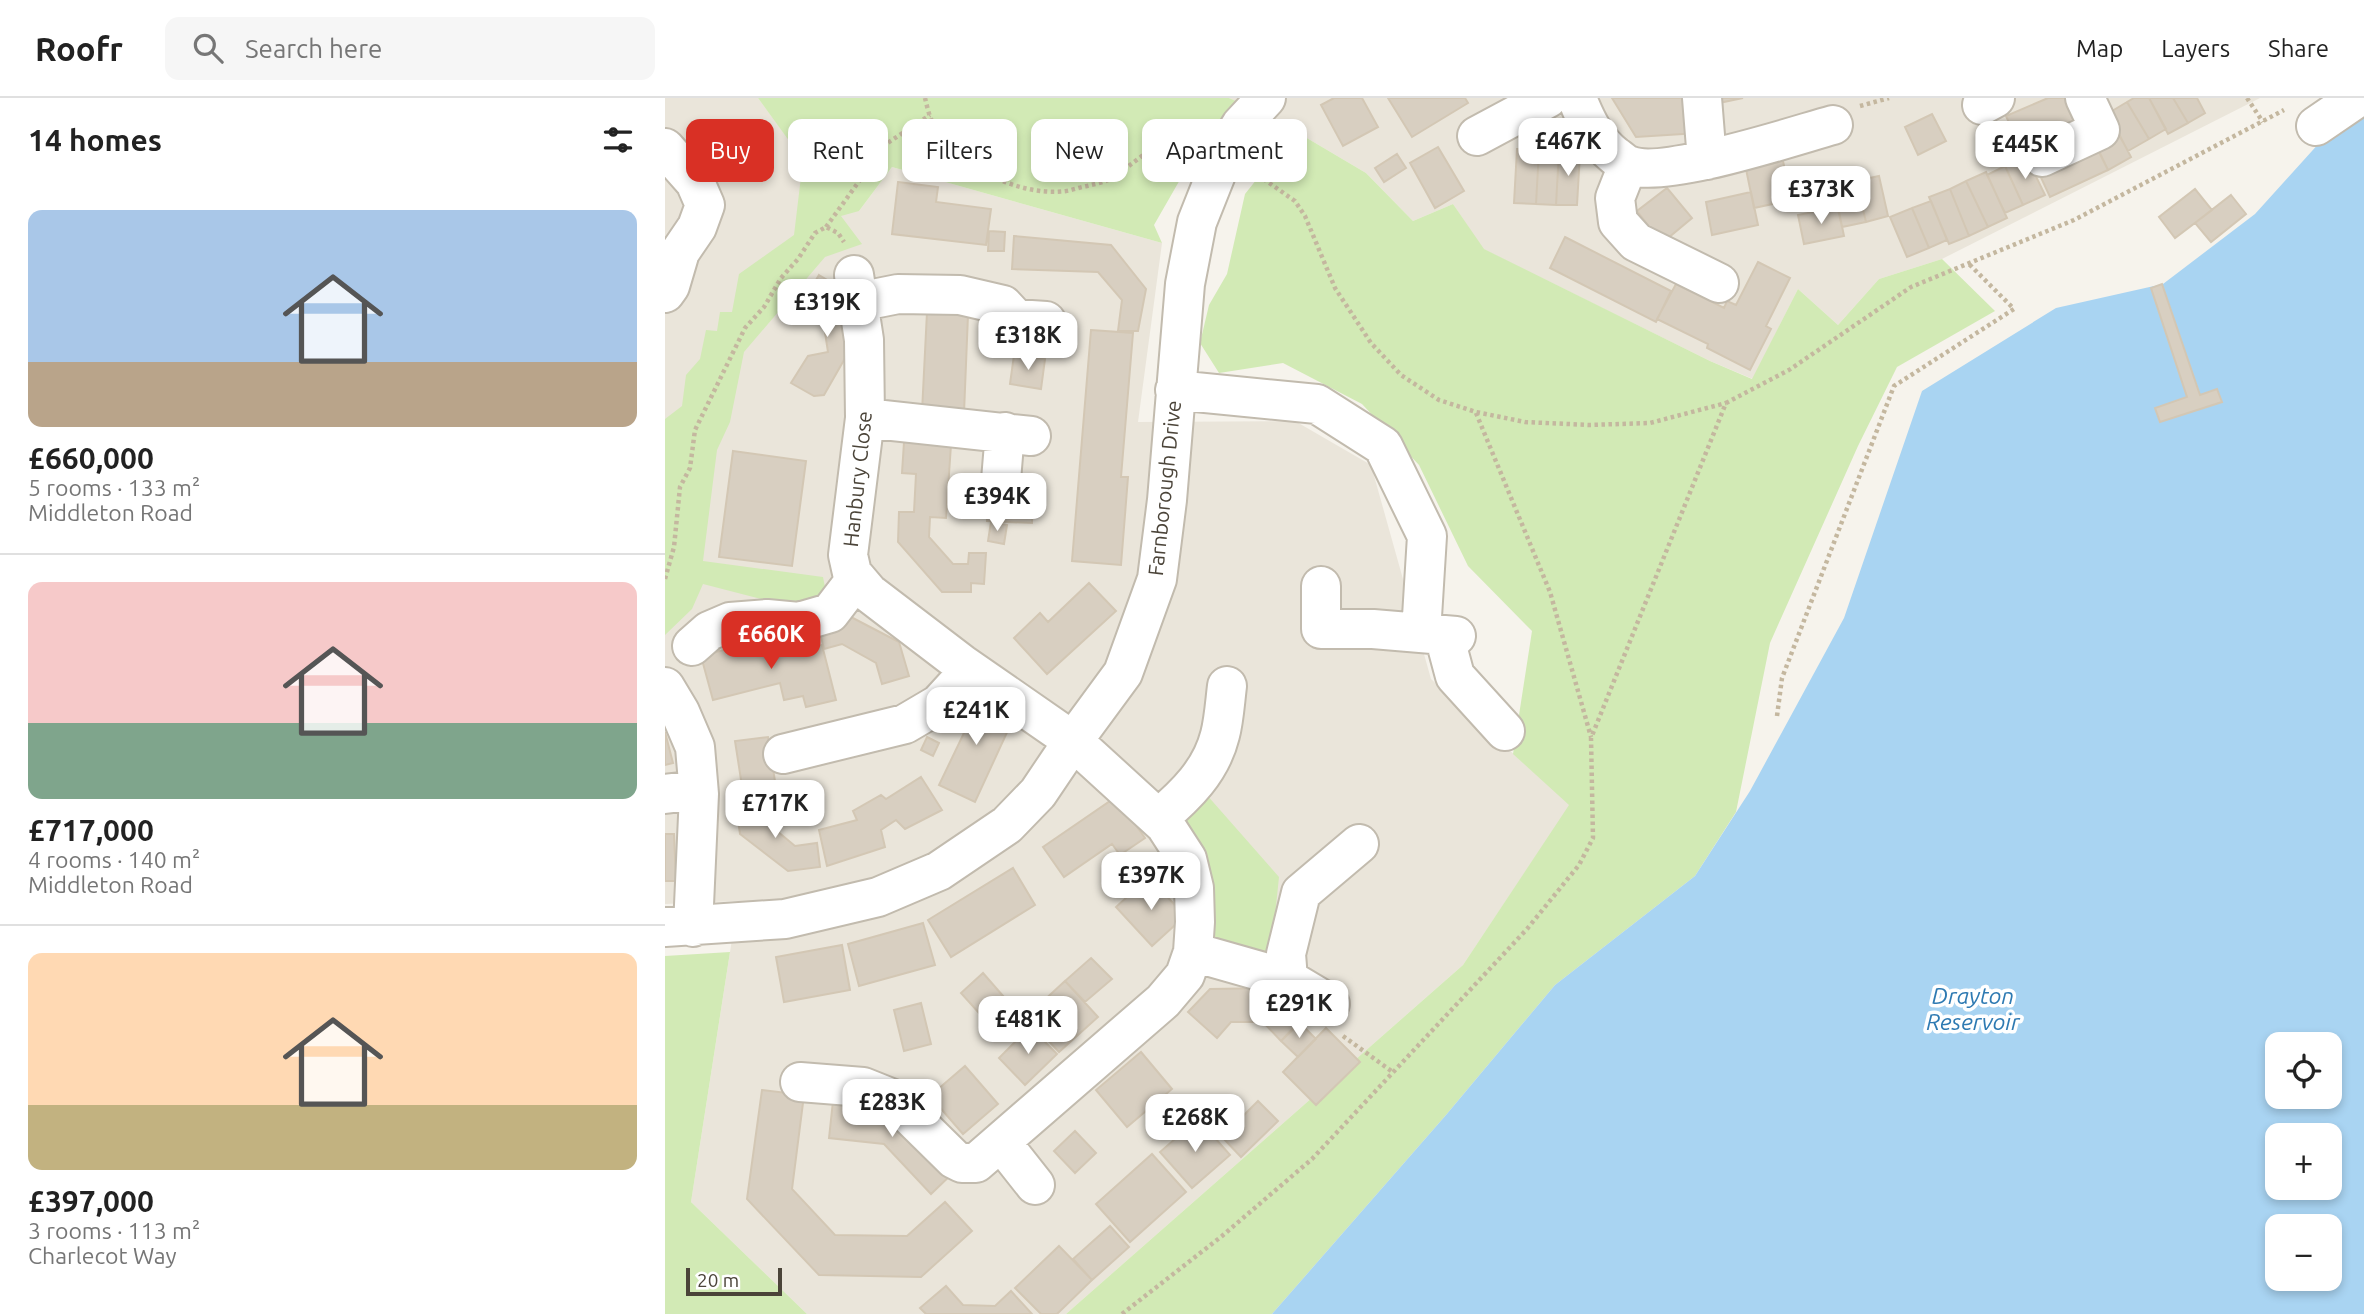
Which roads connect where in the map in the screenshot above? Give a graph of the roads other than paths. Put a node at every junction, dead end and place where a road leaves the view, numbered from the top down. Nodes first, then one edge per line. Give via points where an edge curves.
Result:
1 (1266, 98) edge
2 (1577, 98) edge
3 (1702, 98) edge
4 (2085, 98) edge
5 (2357, 98) edge
6 (1524, 104) edge
7 (2305, 115) road end
8 (1833, 125) dead end
9 (1478, 136) dead end
10 (665, 148) edge
11 (2042, 157) dead end
12 (1707, 160) junction
13 (1628, 166) junction
14 (1719, 283) dead end
15 (665, 293) edge
16 (1046, 321) dead end
17 (1175, 390) junction
18 (865, 418) junction
19 (1001, 481) dead end
20 (856, 579) junction
21 (1321, 586) dead end
22 (1440, 634) junction
23 (692, 646) dead end
24 (970, 670) junction
25 (1227, 686) dead end
26 (665, 687) edge
27 (1505, 731) dead end
28 (1073, 741) junction
29 (783, 754) dead end
30 (682, 792) edge
31 (1159, 818) junction
32 (1359, 844) dead end
33 (679, 927) edge
34 (1193, 952) junction
35 (1288, 979) junction
36 (1330, 1004) dead end
37 (800, 1082) dead end
38 (988, 1153) junction
39 (1035, 1185) dead end

1 - 17 street, Farnborough Drive via 1226,149 1198,222 1187,271
2 - 13 street via 1585,121 1602,145
3 - 12 street
4 - 11 street via 2100,130
5 - 7 street
6 - 9 street
8 - 12 street
10 - 15 street via 695,182 705,205
12 - 13 street via 1657,170
13 - 14 street via 1615,198 1618,222 1636,242
16 - 18 street, Hanbury Close via 1017,320 1003,305 960,295 856,288 864,340
17 - 22 street via 1317,404 1383,446 1427,536
17 - 28 street, Farnborough Drive via 1157,579 1123,673
18 - 19 street via 1018,434
18 - 20 street, Hanbury Close via 848,555
20 - 23 street via 830,613 799,622 730,622 709,631
20 - 24 street, Hanbury Close
21 - 22 street via 1321,629
22 - 27 street via 1455,676
24 - 28 street, Hanbury Close
24 - 29 street via 939,704 905,724
25 - 31 street via 1220,736 1208,767
26 - 30 street via 695,747
28 - 31 street, Hanbury Close
28 - 33 street, Farnborough Drive via 1038,793 1007,825 939,871 878,897 785,919
30 - 33 street
31 - 34 street, Hanbury Close via 1187,859 1194,888
32 - 35 street via 1301,893 1286,954
34 - 35 street
34 - 38 street via 1185,975 1163,1001
35 - 36 street
37 - 38 street via 863,1087 893,1099 963,1163
38 - 39 street

